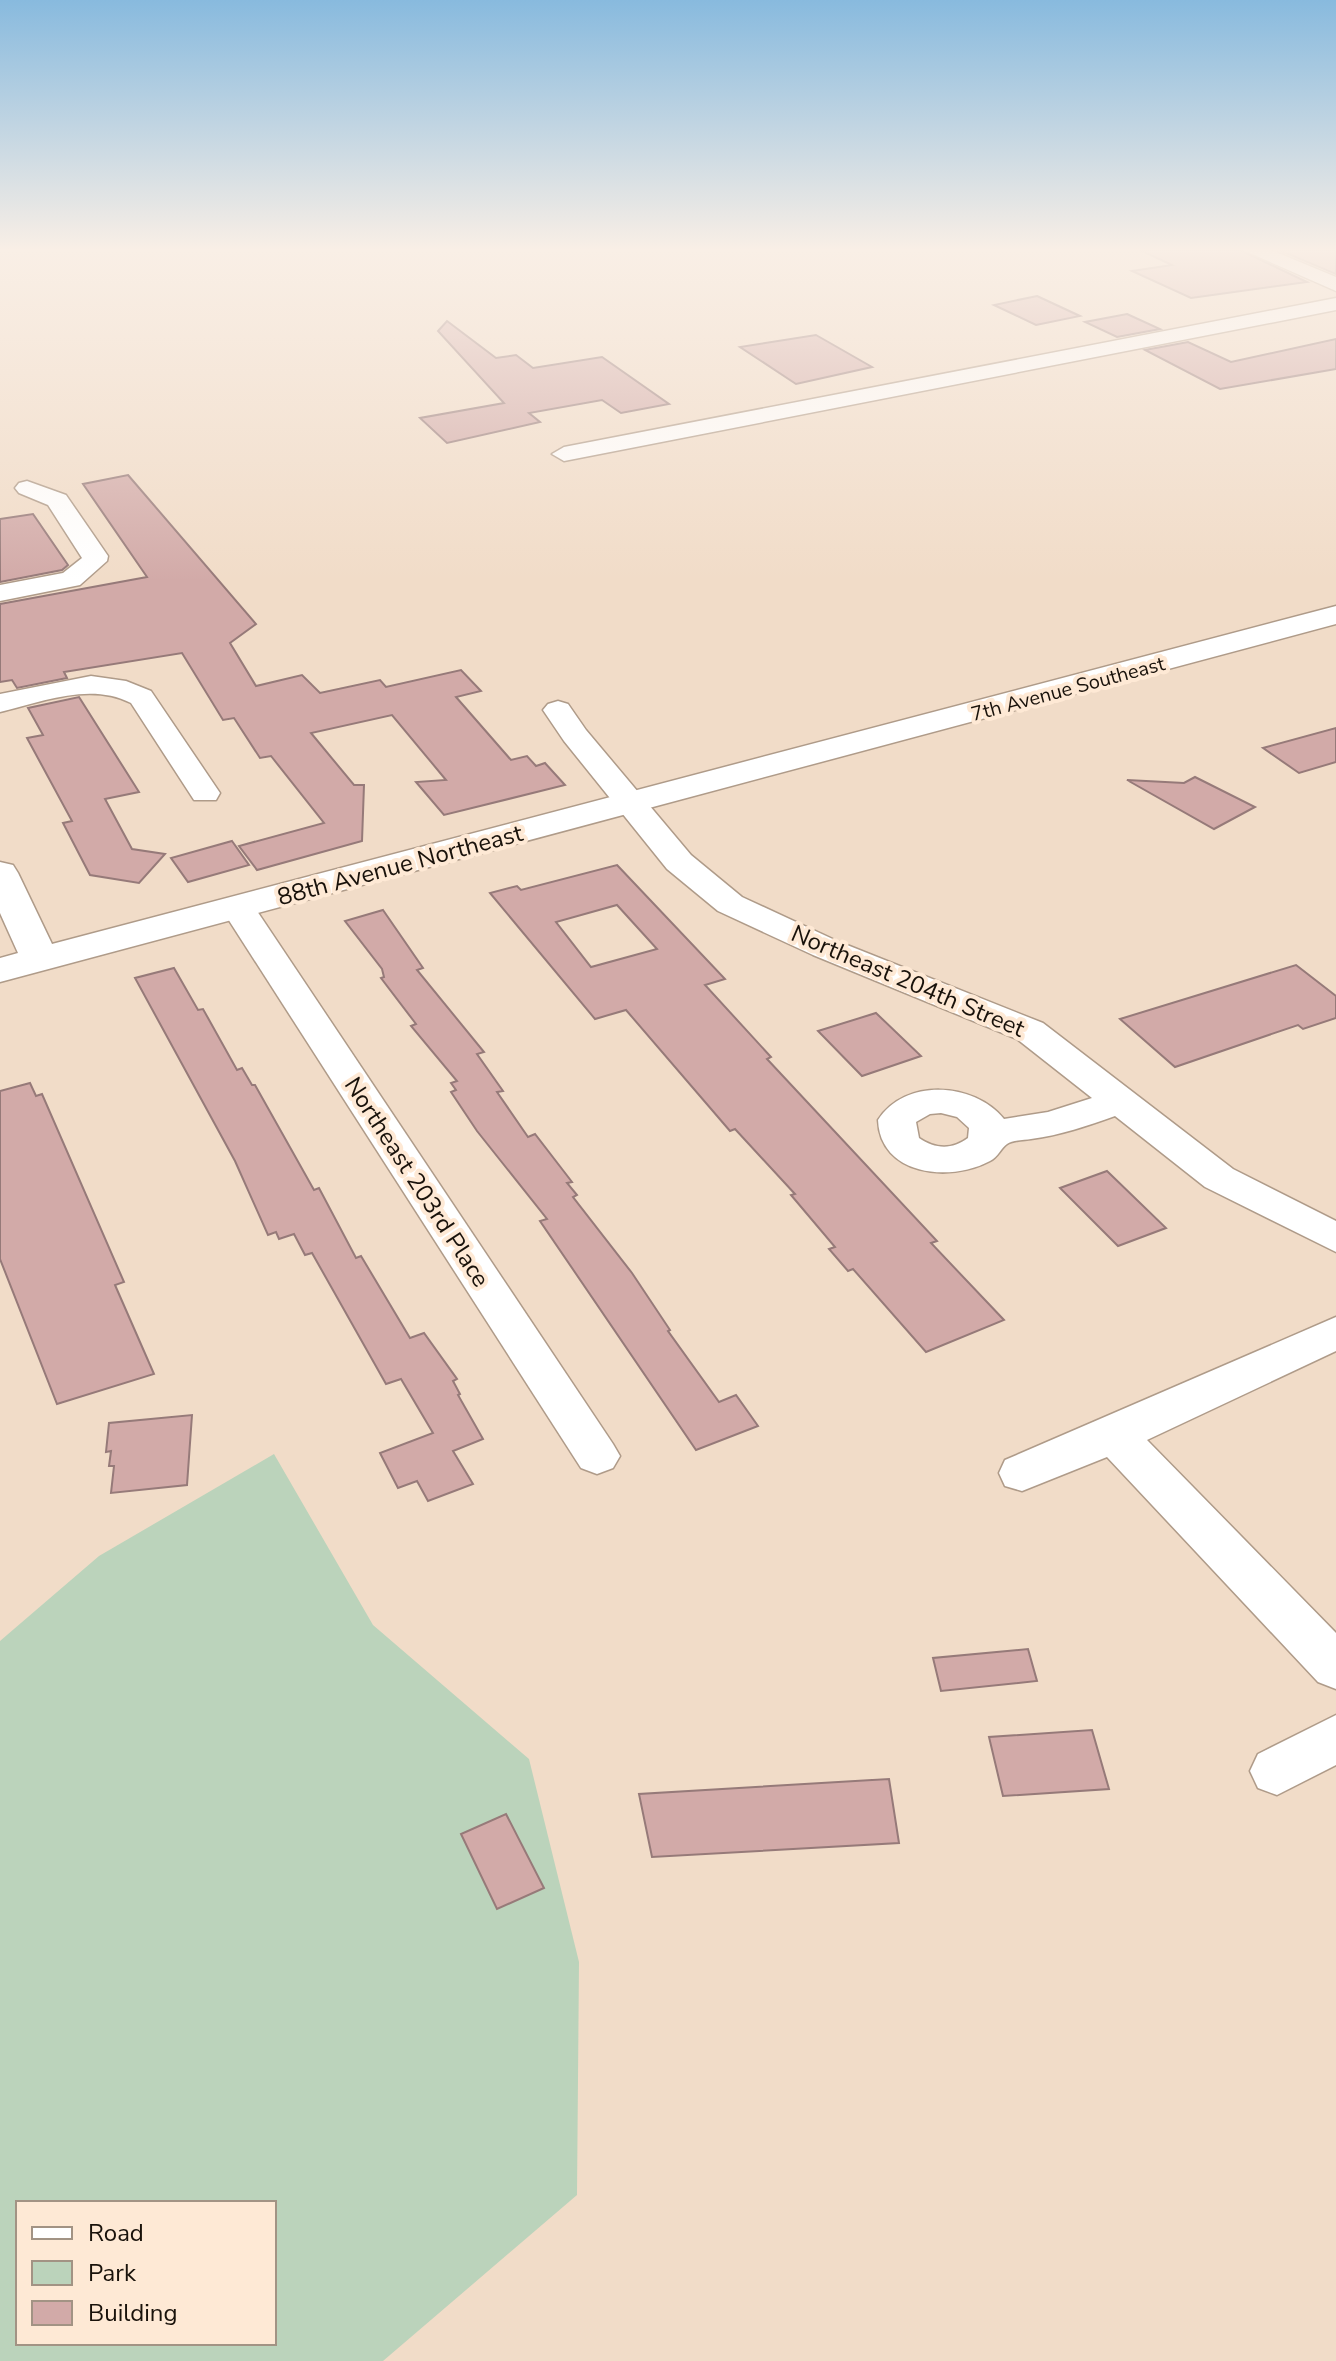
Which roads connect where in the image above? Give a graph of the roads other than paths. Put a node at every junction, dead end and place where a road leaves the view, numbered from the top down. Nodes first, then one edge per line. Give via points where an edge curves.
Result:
1 (1047, 360) edge
2 (564, 454) dead end
3 (27, 488) dead end
4 (0, 593) edge
5 (1336, 615) edge
6 (0, 703) edge
7 (558, 710) dead end
8 (800, 757) joint
9 (205, 793) dead end
10 (630, 803) junction
11 (0, 873) edge
12 (238, 908) junction
13 (40, 960) junction
14 (0, 970) edge
15 (1120, 1102) junction
16 (991, 1133) dead end
17 (1336, 1238) edge
18 (1333, 1340) edge
19 (1114, 1435) junction
20 (597, 1456) dead end
21 (1022, 1473) dead end
22 (1336, 1667) edge
23 (1336, 1738) edge
24 (1277, 1771) dead end

1 - 2 street
3 - 4 street via 57,500 95,556 90,567 71,579
5 - 8 street, 7th Avenue Southeast
6 - 9 street via 76,687 128,688 141,697
7 - 10 street, Northeast 204th Street
8 - 10 street, 88th Avenue Northeast
10 - 12 street, 88th Avenue Northeast
10 - 15 street, Northeast 204th Street via 679,862 730,904 1030,1031
11 - 13 street
12 - 13 street, 88th Avenue Northeast
12 - 20 street, Northeast 203rd Place
13 - 14 street, 88th Avenue Northeast
15 - 16 street via 1053,1124
15 - 17 street, Northeast 204th Street via 1219,1178
18 - 19 street
19 - 21 street
19 - 22 street
23 - 24 street

